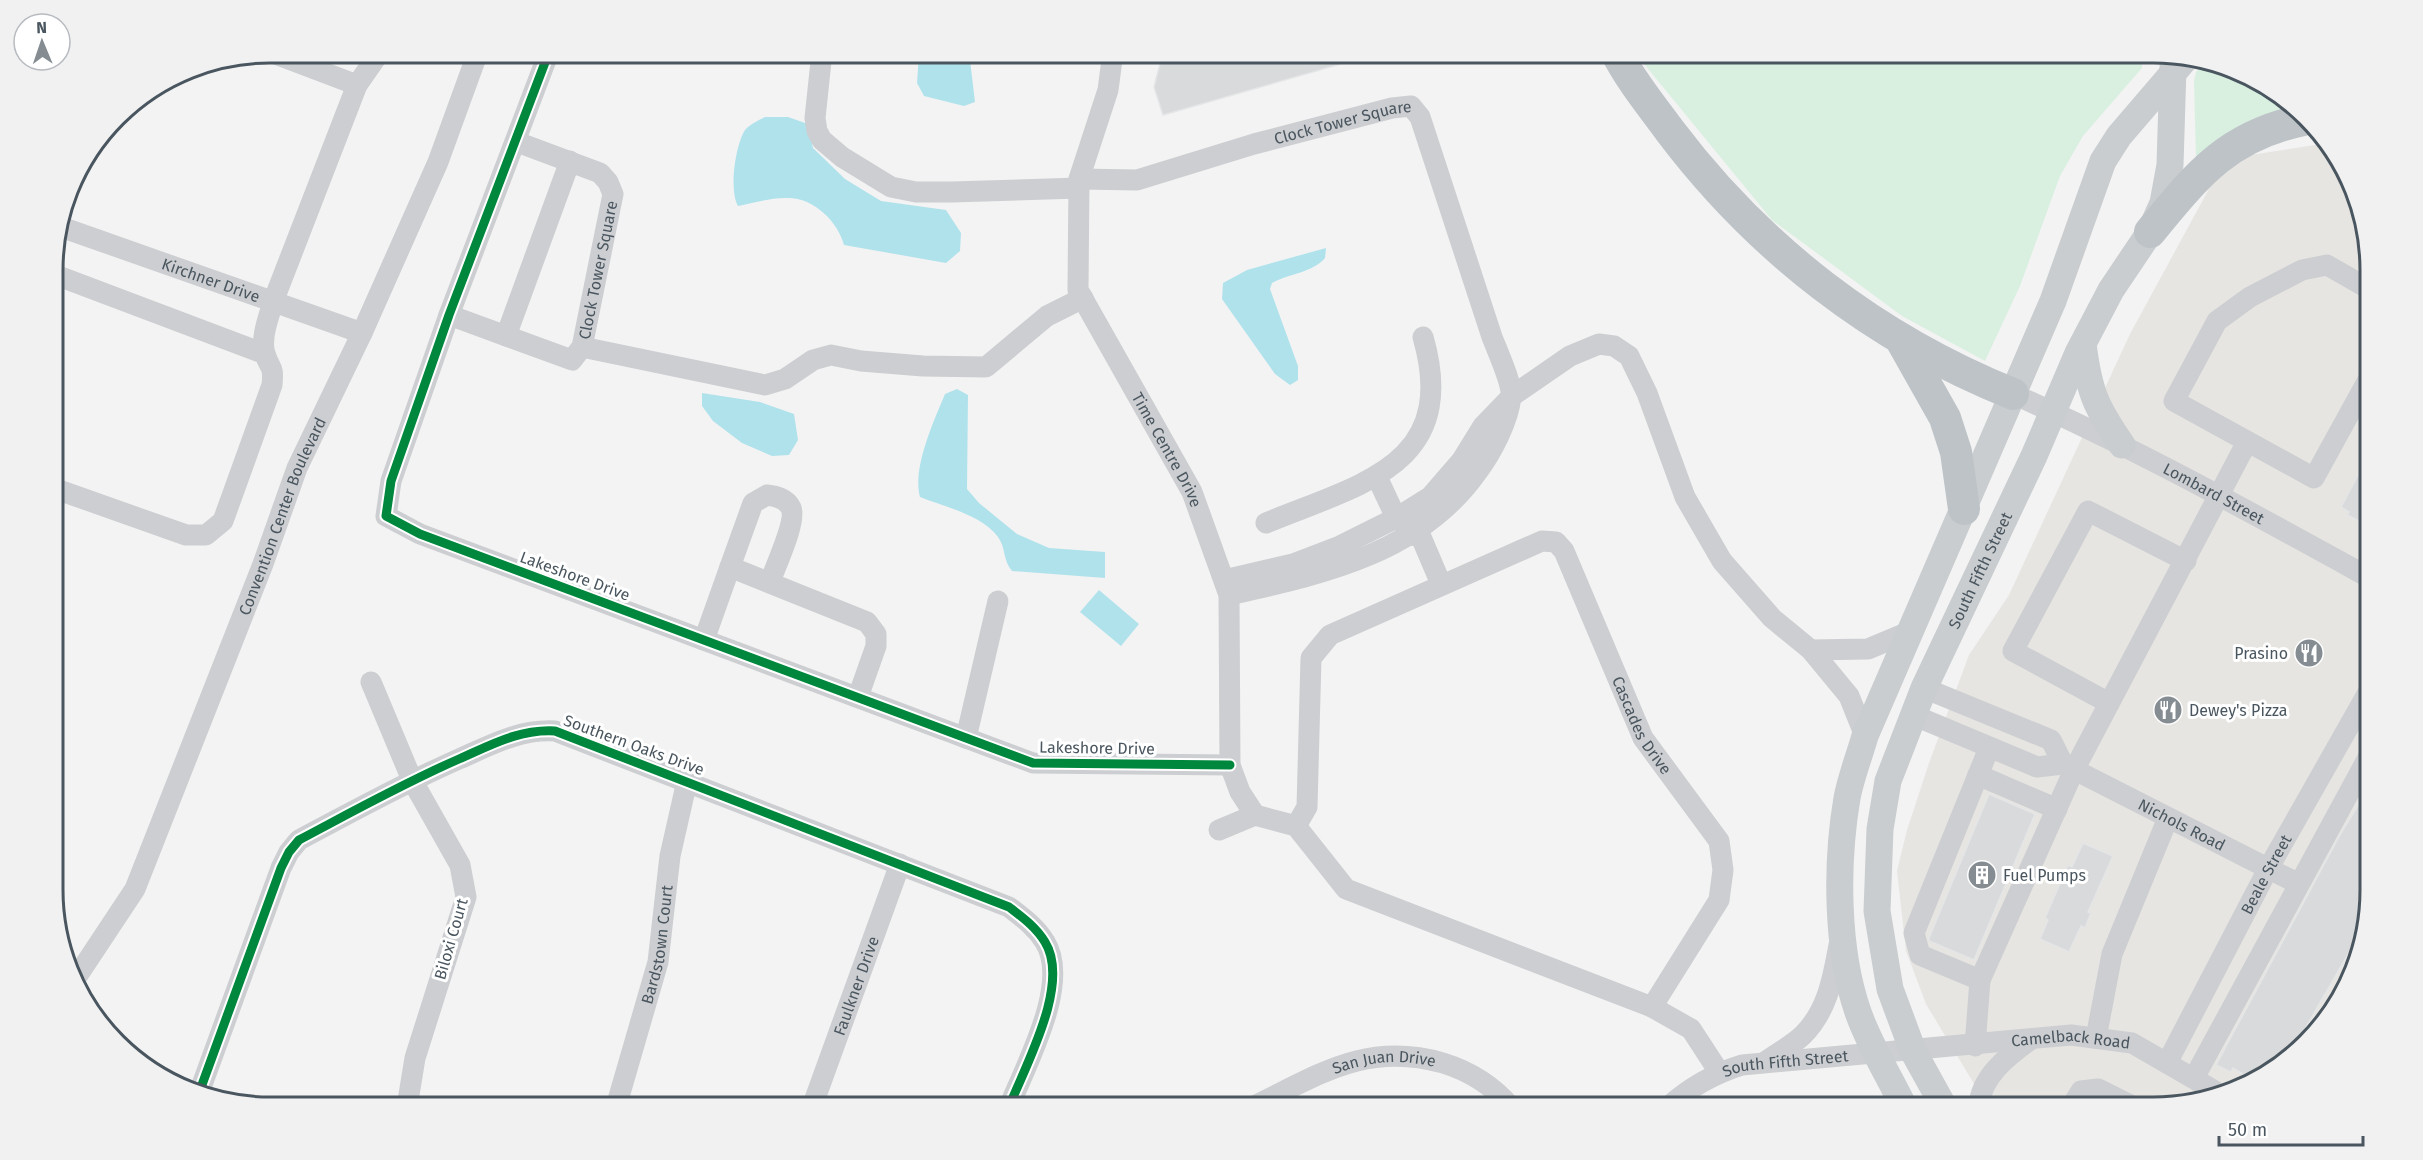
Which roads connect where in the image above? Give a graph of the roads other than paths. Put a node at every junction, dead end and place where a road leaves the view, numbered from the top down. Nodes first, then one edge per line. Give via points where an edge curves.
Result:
1 (299, 63) edge
2 (373, 63) edge
3 (474, 63) edge
4 (545, 63) edge
5 (821, 63) edge
6 (1112, 63) edge
7 (1619, 63) edge
8 (2176, 64) edge
9 (2177, 64) edge
10 (357, 85) junction
11 (2296, 122) edge
12 (517, 142) junction
13 (570, 161) junction
14 (1079, 183) junction
15 (67, 228) edge
16 (2150, 232) junction
17 (63, 278) edge
18 (2360, 284) edge
19 (1083, 298) junction
20 (273, 302) junction
21 (449, 315) junction
22 (362, 333) junction
23 (506, 336) junction
24 (1423, 338) dead end
25 (1901, 340) junction
26 (2083, 342) junction
27 (582, 347) junction
28 (265, 354) junction
29 (2013, 394) junction
30 (2360, 394) edge
31 (1512, 396) junction
32 (2054, 412) junction
33 (2247, 442) junction
34 (2122, 445) junction
35 (1377, 477) junction
36 (63, 491) edge
37 (2221, 495) junction
38 (1964, 509) junction
39 (1398, 517) junction
40 (1266, 523) dead end
41 (1412, 535) junction
42 (2186, 561) junction
43 (730, 567) junction
44 (2360, 572) edge
45 (770, 582) junction
46 (1442, 584) junction
47 (1226, 587) junction
48 (998, 601) dead end
49 (1911, 631) junction
50 (704, 640) junction
51 (1811, 650) junction
52 (371, 682) dead end
53 (1924, 688) junction
54 (858, 698) junction
55 (2109, 703) junction
56 (2360, 707) edge
57 (1912, 715) junction
58 (1865, 736) junction
59 (966, 738) junction
60 (1989, 747) junction
61 (1230, 765) junction
62 (2068, 767) junction
63 (2360, 772) edge
64 (1978, 775) junction
65 (412, 780) junction
66 (687, 781) junction
67 (2057, 809) junction
68 (1255, 815) junction
69 (2168, 818) junction
70 (1296, 826) junction
71 (1219, 830) dead end
72 (900, 864) junction
73 (2268, 869) junction
74 (2299, 884) junction
75 (1843, 923) junction
76 (80, 972) edge
77 (1980, 980) junction
78 (1652, 1007) junction
79 (2096, 1038) junction
80 (2031, 1040) junction
81 (1975, 1046) junction
82 (1912, 1051) junction
83 (1878, 1053) junction
84 (1764, 1062) junction
85 (2167, 1063) junction
86 (1719, 1072) junction
87 (2194, 1078) junction
88 (202, 1085) edge
89 (2211, 1088) edge
90 (409, 1097) edge
91 (619, 1097) edge
92 (816, 1097) edge
93 (1013, 1097) edge
94 (1273, 1097) edge
95 (1500, 1097) edge
96 (1679, 1097) edge
97 (1899, 1097) edge
98 (1938, 1097) edge
99 (1979, 1097) edge
100 (2078, 1097) edge
101 (2114, 1097) edge

1 - 10 street
2 - 10 street
3 - 22 street, Convention Center Boulevard via 438,162
4 - 12 street, Lakeshore Drive
5 - 14 street via 814,117 822,141 891,188 940,192
6 - 14 street, Time Centre Drive via 1108,90
7 - 25 highway via 1691,158 1767,240 1831,294
8 - 29 main road, South Fifth Street via 2103,161 2070,258
9 - 16 main road, South Fifth Street via 2170,165 2163,203
10 - 20 street
11 - 16 highway via 2250,136 2222,154 2198,174
12 - 13 street, Clock Tower Square
12 - 21 street, Lakeshore Drive
13 - 23 street
13 - 27 street, Clock Tower Square via 600,173 613,194
14 - 19 street, Time Centre Drive via 1078,290
14 - 31 street, Clock Tower Square via 1137,180 1254,144 1411,106 1420,117
15 - 20 street, Kirchner Drive
16 - 26 main road, South Fifth Street
17 - 28 street
18 - 33 street via 2327,265 2302,270 2250,297 2217,321 2174,401
19 - 27 street via 1047,316 986,367 882,363 831,355 765,385
19 - 47 street, Time Centre Drive via 1192,492
20 - 22 street, Kirchner Drive
20 - 28 street via 264,335
21 - 23 street, Clock Tower Square
21 - 50 street, Lakeshore Drive via 391,482 386,516 420,534
22 - 76 street, Convention Center Boulevard via 297,468 135,889
23 - 27 street, Clock Tower Square via 572,360
24 - 35 street via 1432,386 1426,420 1406,456
25 - 29 highway
25 - 38 highway via 1945,418 1956,452
26 - 32 main road, South Fifth Street
26 - 34 main road via 2088,384 2099,412
28 - 36 street via 274,369 272,385 223,521 206,535 186,535
29 - 32 street, Lombard Street
29 - 38 main road, South Fifth Street
30 - 33 street via 2314,478
31 - 39 street via 1483,426 1462,460 1430,497
31 - 41 street via 1493,450 1470,483 1442,513
31 - 51 street via 1570,356 1599,344 1614,346 1629,356 1647,393 1685,497 1722,561 1772,618
32 - 34 street, Lombard Street
32 - 53 main road, South Fifth Street
33 - 37 street
34 - 37 street, Lombard Street
35 - 39 street
35 - 40 street
37 - 42 street
37 - 44 street, Lombard Street
38 - 49 main road, South Fifth Street
39 - 41 street
39 - 47 street via 1340,546
41 - 46 street via 1421,537
41 - 47 street via 1366,558 1287,582
42 - 55 street
42 - 55 street via 2088,511 2013,651
43 - 45 street
43 - 45 street via 753,503 767,495 782,498 791,508 792,519
43 - 50 street
45 - 54 street via 867,622 876,634 876,646
46 - 70 street, Cascades Drive via 1330,635 1311,658 1307,807
46 - 78 street, Cascades Drive via 1542,541 1556,542 1564,551 1643,738 1719,841 1723,870 1719,900
47 - 61 street, Time Centre Drive
48 - 59 street
49 - 51 street via 1868,650
49 - 57 main road via 1908,675
49 - 58 main road, South Fifth Street
50 - 54 street, Lakeshore Drive
51 - 58 street via 1849,696
52 - 65 street, Biloxi Court
53 - 57 main road, South Fifth Street
53 - 62 street via 2051,740
54 - 59 street, Lakeshore Drive
55 - 62 street
56 - 73 street, Beale Street
57 - 60 street
57 - 82 main road, South Fifth Street via 1888,781 1880,829 1877,911 1890,989
58 - 75 main road, South Fifth Street via 1848,796 1840,847
59 - 61 street, Lakeshore Drive via 1033,763
60 - 62 street via 2037,767
60 - 64 street
61 - 68 street, Time Centre Drive via 1240,792
62 - 67 street
62 - 69 street, Nichols Road
63 - 74 street, Beale Street
64 - 67 street
64 - 77 street via 1914,933 1920,955
65 - 66 street, Southern Oaks Drive via 535,730 555,731
65 - 88 street, Southern Oaks Drive via 299,840 289,852
65 - 90 street, Biloxi Court via 460,865 466,897 415,1058
66 - 72 street, Southern Oaks Drive
66 - 91 street, Bardstown Court via 670,856 658,962
67 - 77 street
68 - 70 street
68 - 71 street
69 - 73 street, Nichols Road
69 - 79 street via 2112,954
70 - 78 street via 1346,890
72 - 92 street, Faulkner Drive
72 - 93 street, Southern Oaks Drive via 1009,907 1030,923 1046,944 1052,975 1050,1006
73 - 74 street, Nichols Road
73 - 85 street, Beale Street
74 - 87 street, Beale Street
75 - 83 main road, South Fifth Street via 1846,962 1858,1012
75 - 84 street via 1831,991 1821,1011 1804,1035
77 - 81 street
78 - 86 street via 1691,1029
79 - 80 street, Camelback Road via 2071,1035
79 - 85 street, Camelback Road via 2132,1043
80 - 81 street, Camelback Road
80 - 99 street via 2000,1062
81 - 82 street, Camelback Road
82 - 83 street, South Fifth Street
82 - 98 main road
83 - 84 street, South Fifth Street
83 - 97 main road
84 - 86 street, South Fifth Street
85 - 87 street, Camelback Road
86 - 96 street, South Fifth Street
87 - 89 street, Camelback Road
94 - 95 street, San Juan Drive via 1342,1064 1370,1056 1414,1055 1461,1068
100 - 101 street via 2081,1091 2098,1089

